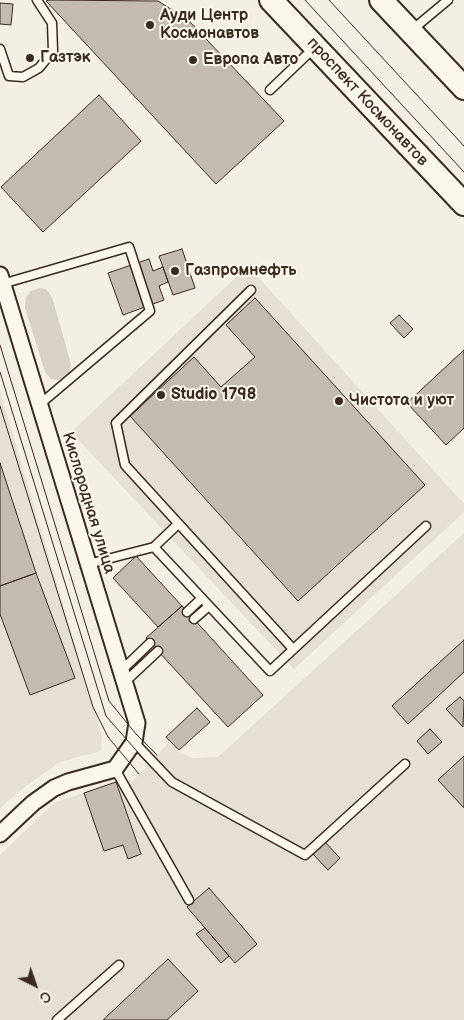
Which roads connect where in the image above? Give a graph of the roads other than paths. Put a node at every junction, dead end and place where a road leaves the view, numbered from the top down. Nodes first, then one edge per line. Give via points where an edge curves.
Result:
1 (37, 0) edge
2 (271, 0) edge
3 (381, 0) edge
4 (448, 0) edge
5 (411, 31) junction
6 (315, 47) junction
7 (0, 49) edge
8 (464, 88) edge
9 (270, 90) dead end
10 (464, 203) edge
11 (1, 280) edge
12 (251, 290) dead end
13 (39, 406) junction
14 (177, 525) junction
15 (426, 526) dead end
16 (154, 547) junction
17 (88, 564) junction
18 (202, 598) junction
19 (209, 606) junction
20 (187, 612) dead end
21 (194, 619) dead end
22 (150, 643) dead end
23 (293, 650) junction
24 (158, 651) dead end
25 (124, 676) junction
26 (134, 742) junction
27 (405, 764) dead end
28 (115, 769) junction
29 (0, 834) edge
30 (189, 900) dead end
31 (119, 965) dead end
32 (57, 1020) edge

1 - 7 lane via 52,22 53,51 39,68 23,77 9,76
2 - 6 main road, проспект Космонавтов
3 - 5 main road
4 - 5 lane
5 - 8 main road
6 - 9 lane
6 - 10 main road, проспект Космонавтов
11 - 13 street, Кислородная улица
11 - 13 lane via 129,247 150,312
12 - 14 lane via 116,423 125,465
13 - 17 street, Кислородная улица
14 - 16 lane
14 - 23 lane
15 - 23 lane
16 - 17 lane
16 - 18 lane
17 - 25 street, Кислородная улица
18 - 19 lane
18 - 20 lane
19 - 21 lane
19 - 23 lane via 270,671
22 - 25 lane
24 - 25 lane
25 - 26 street, Кислородная улица via 136,714
26 - 27 lane via 172,782 305,855
26 - 28 street
28 - 29 street via 54,788
28 - 30 lane
31 - 32 lane

